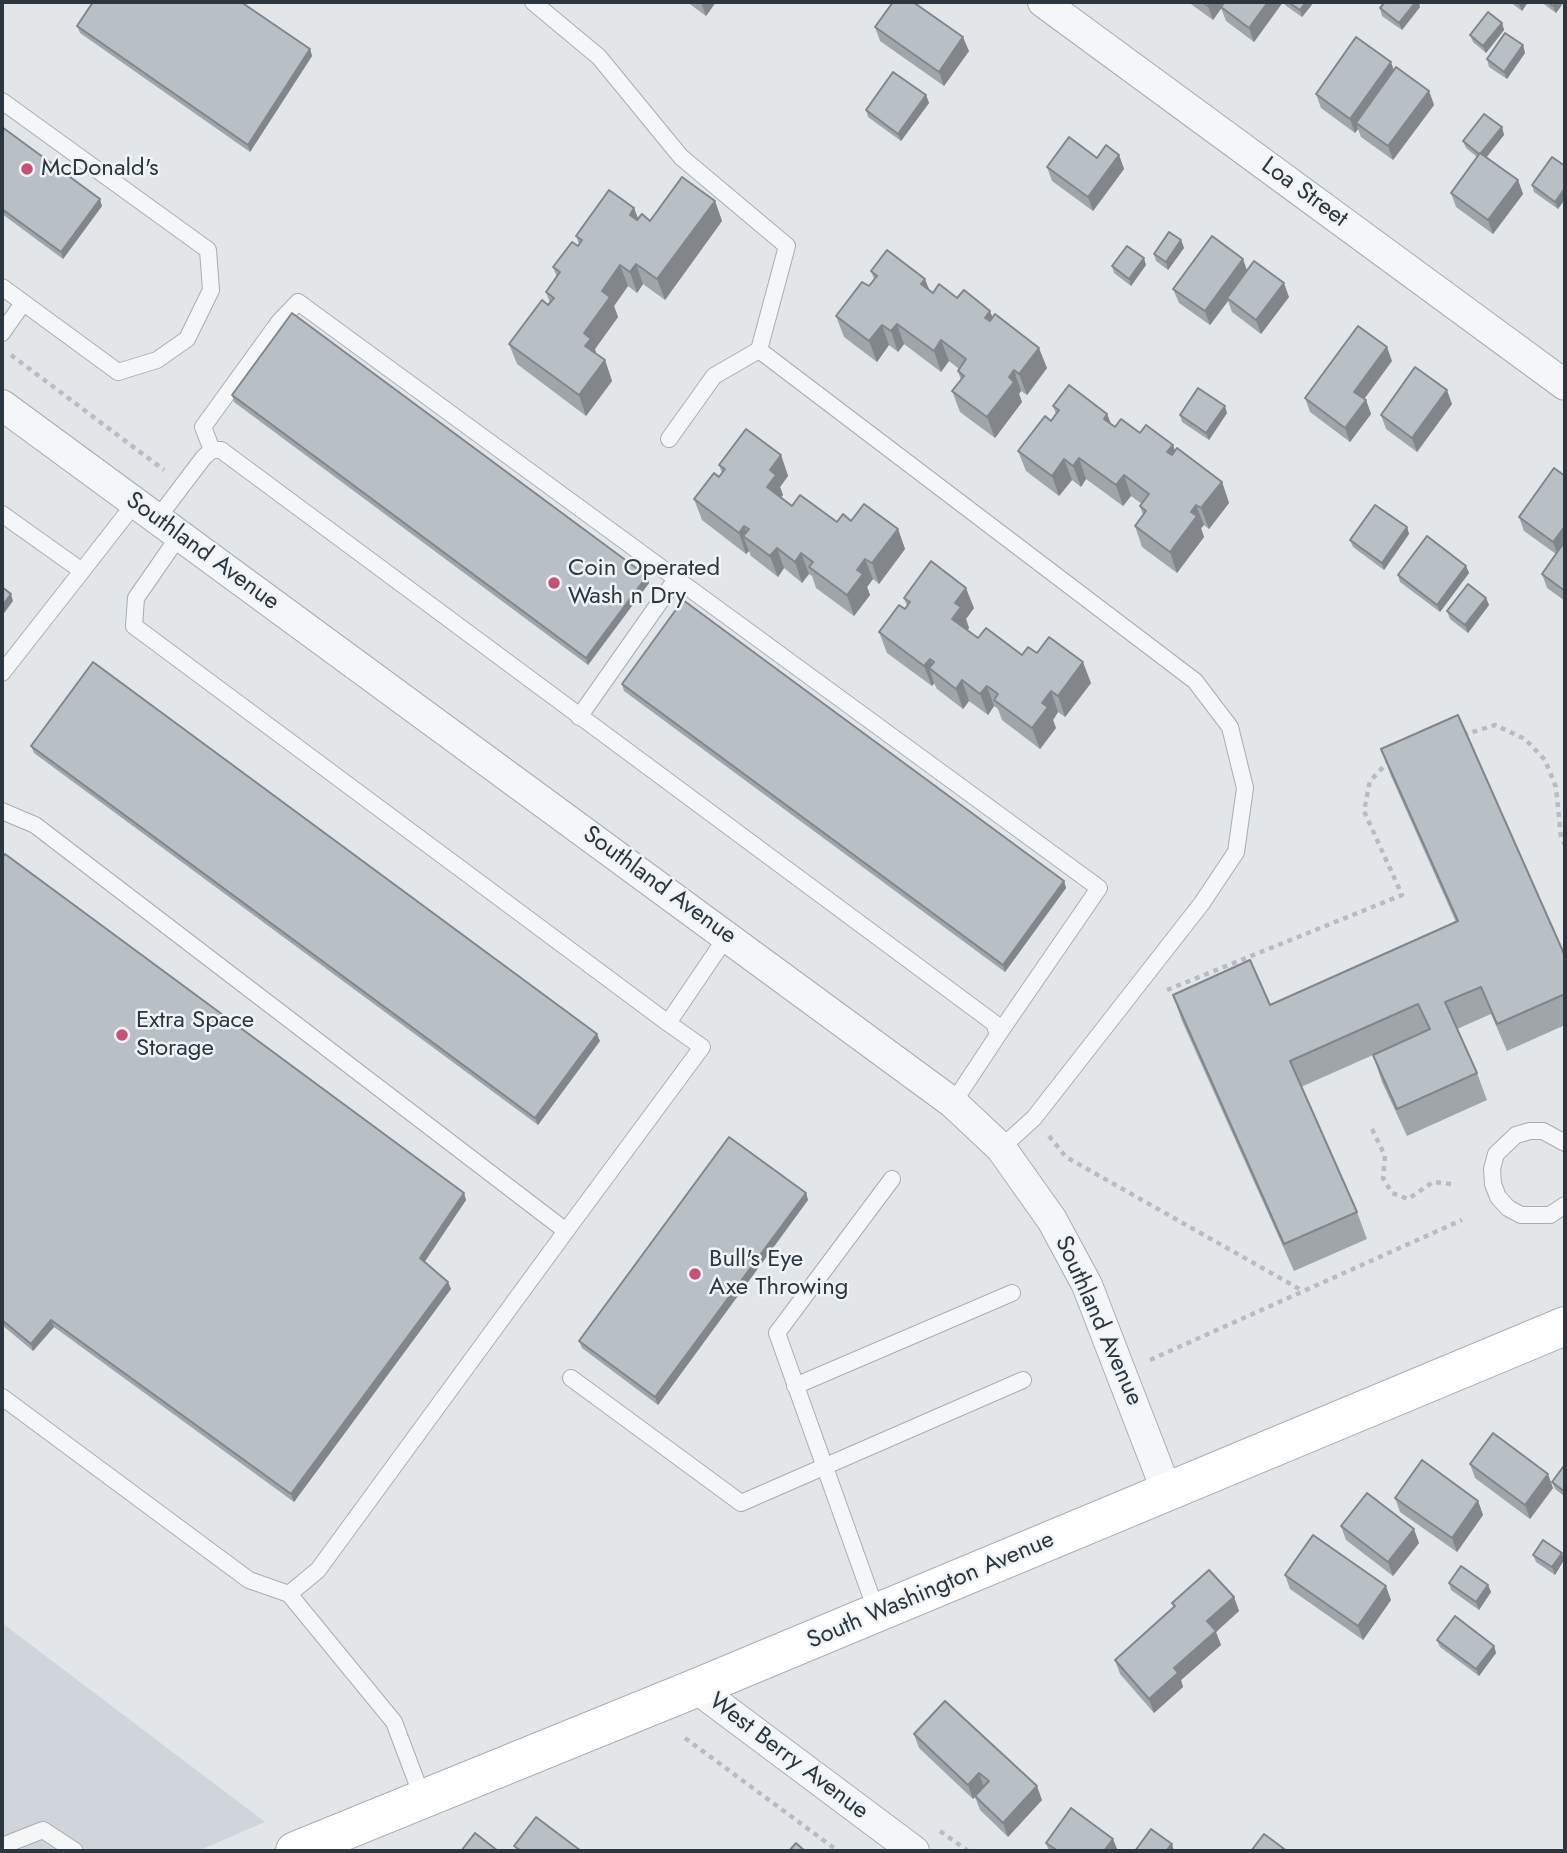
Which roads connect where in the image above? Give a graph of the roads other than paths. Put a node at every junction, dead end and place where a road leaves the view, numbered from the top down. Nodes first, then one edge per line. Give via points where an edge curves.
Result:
1 (533, 2) edge
2 (1043, 2) edge
3 (1080, 12) edge
4 (2, 101) edge
5 (2, 287) edge
6 (23, 303) junction
7 (2, 333) edge
8 (760, 350) junction
9 (1565, 385) edge
10 (5, 414) edge
11 (669, 439) dead end
12 (212, 450) junction
13 (2, 514) edge
14 (157, 519) junction
15 (82, 571) junction
16 (676, 579) junction
17 (2, 673) edge
18 (579, 717) junction
19 (2, 811) edge
20 (727, 936) junction
21 (668, 1023) junction
22 (998, 1035) junction
23 (953, 1103) junction
24 (1565, 1143) edge
25 (1002, 1148) junction
26 (892, 1179) dead end
27 (1565, 1205) edge
28 (566, 1231) junction
29 (1012, 1293) dead end
30 (1565, 1326) edge
31 (571, 1378) dead end
32 (1023, 1380) dead end
33 (795, 1386) junction
34 (2, 1397) edge
35 (825, 1468) junction
36 (1167, 1492) junction
37 (289, 1594) junction
38 (877, 1613) junction
39 (696, 1688) junction
40 (423, 1799) junction
41 (2, 1846) edge
42 (75, 1851) edge
43 (295, 1851) edge
44 (914, 1851) edge

1 - 8 lane via 599,57 681,157 787,246
2 - 3 street, Loa Street
3 - 9 street, Loa Street
4 - 6 lane via 208,250 211,290 187,339 157,360 118,372
5 - 6 lane
6 - 7 lane
8 - 11 lane via 714,376
8 - 25 lane via 1195,681 1230,727 1245,788 1236,852 1202,904 1034,1118
10 - 14 street, Southland Avenue
12 - 14 lane
12 - 16 lane via 204,427 279,321 298,302
12 - 18 lane via 232,458
13 - 15 lane
14 - 15 lane
14 - 20 street, Southland Avenue
14 - 21 lane via 136,598 134,626
15 - 17 lane
16 - 18 lane
16 - 22 lane via 1099,888
18 - 22 lane via 984,1015 994,1023
19 - 28 lane via 35,825
20 - 21 lane
20 - 23 street, Southland Avenue
21 - 28 lane via 702,1047
22 - 23 lane
23 - 25 street, Southland Avenue
24 - 27 lane via 1543,1131 1516,1135 1496,1154 1492,1169 1498,1197 1521,1215 1550,1215
25 - 36 street, Southland Avenue via 1064,1241 1087,1285
26 - 33 lane via 777,1333
28 - 37 lane via 318,1570
29 - 33 lane
30 - 36 street, South Washington Avenue
31 - 35 lane via 741,1503
32 - 35 lane
33 - 35 lane
34 - 37 lane via 249,1580
35 - 38 lane
36 - 38 street, South Washington Avenue
37 - 40 lane via 394,1722
38 - 39 street, South Washington Avenue
39 - 40 street, South Washington Avenue
39 - 44 street, West Berry Avenue
40 - 43 street, South Washington Avenue
41 - 42 lane via 43,1830

